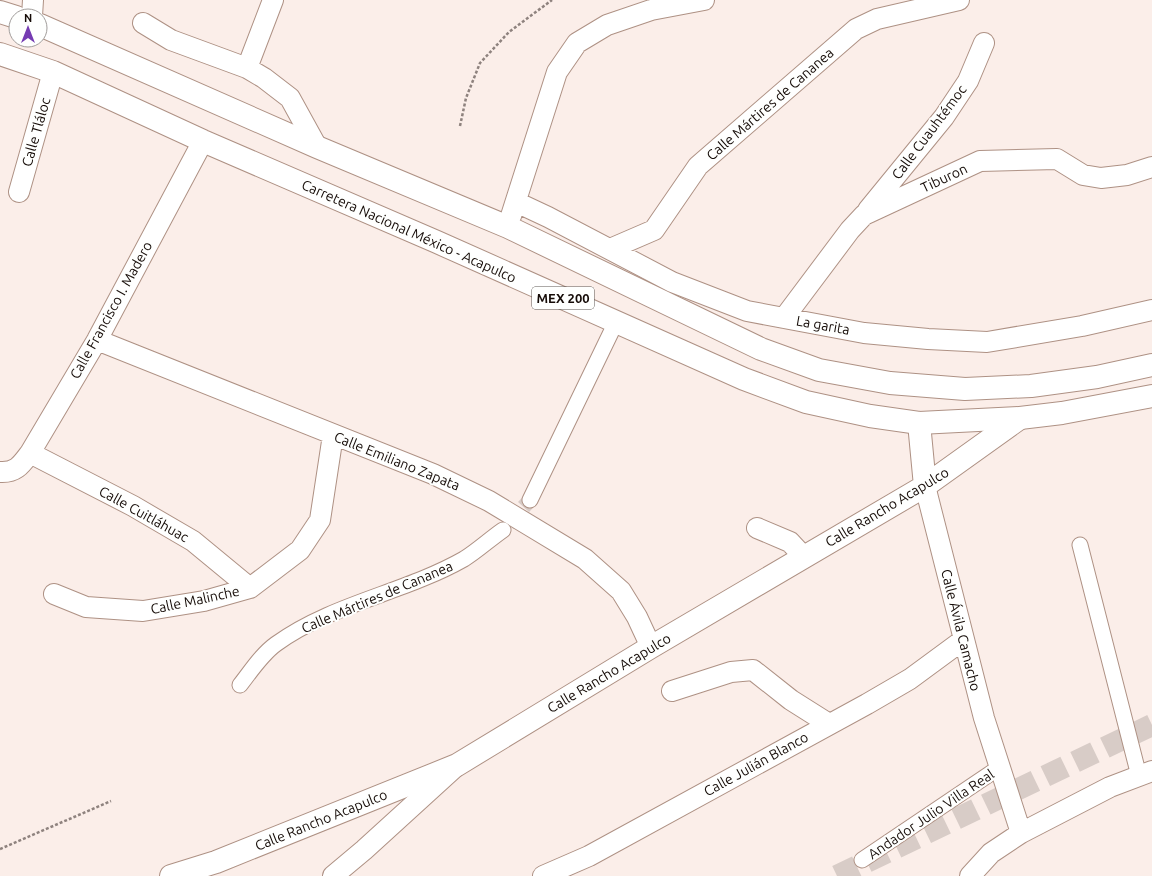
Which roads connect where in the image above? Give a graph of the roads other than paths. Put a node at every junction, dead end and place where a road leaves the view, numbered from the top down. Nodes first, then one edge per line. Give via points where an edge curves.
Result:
1 (273, 0) edge
2 (704, 0) edge
3 (959, 0) edge
4 (648, 5) edge
5 (143, 23) dead end
6 (48, 29) edge
7 (984, 43) dead end
8 (0, 54) edge
9 (247, 68) junction
10 (53, 72) junction
11 (203, 141) junction
12 (317, 147) junction
13 (1152, 167) edge
14 (19, 192) dead end
15 (516, 202) junction
16 (864, 215) junction
17 (508, 227) junction
18 (610, 249) junction
19 (1152, 310) edge
20 (784, 318) junction
21 (616, 322) junction
22 (97, 340) junction
23 (1152, 364) edge
24 (1152, 396) edge
25 (1020, 418) junction
26 (919, 423) junction
27 (332, 435) junction
28 (30, 453) junction
29 (5, 472) edge
30 (925, 486) junction
31 (530, 500) tunnel mouth
32 (757, 528) dead end
33 (502, 530) tunnel mouth
34 (1080, 545) dead end
35 (804, 557) junction
36 (250, 588) junction
37 (54, 594) dead end
38 (963, 640) junction
39 (651, 647) junction
40 (240, 685) dead end
41 (672, 691) dead end
42 (829, 724) junction
43 (457, 765) junction
44 (1000, 767) junction
45 (1146, 773) edge
46 (1022, 833) junction
47 (862, 860) dead end
48 (171, 876) edge
49 (333, 876) edge
50 (543, 876) edge
51 (970, 876) edge

1 - 9 street
2 - 4 street
3 - 18 street, Calle Mártires de Cananea via 899,16 877,19 856,29 698,166 654,230
4 - 15 street via 577,43 569,54 557,72
5 - 9 street via 170,40
6 - 12 main road, MEX 200
7 - 16 street, Calle Cuauhtémoc via 968,82 944,117
8 - 10 main road, Carretera Nacional México - Acapulco / MEX 200
9 - 12 street via 290,98
10 - 11 main road, Carretera Nacional México - Acapulco / MEX 200
10 - 14 street, Calle Tláloc
11 - 21 main road, Carretera Nacional México - Acapulco / MEX 200
11 - 22 street, Calle Francisco I. Madero
12 - 17 main road, MEX 200
13 - 16 street, Tiburon via 1127,175 1101,178 1083,175 1057,158 980,161
15 - 17 street
15 - 18 street, La garita
16 - 20 street, Tiburon
17 - 23 main road, MEX 200 via 761,348 819,370 890,383 965,389 1031,386
18 - 20 street, La garita via 672,282 747,310
19 - 20 street, La garita via 1082,326 987,342 864,333
21 - 26 main road, Carretera Nacional México - Acapulco / MEX 200 via 744,379 806,402 870,416
21 - 31 street
22 - 27 street, Calle Emiliano Zapata
22 - 28 street, Calle Francisco I. Madero
24 - 25 main road, Carretera Nacional México - Acapulco / MEX 200 via 1092,409
25 - 26 main road, Carretera Nacional México - Acapulco / MEX 200
25 - 30 main road, Calle Rancho Acapulco
26 - 30 main road, Calle Ávila Camacho
27 - 36 street, Calle Malinche via 320,520 300,550
27 - 39 street, Calle Emiliano Zapata via 433,474 489,501 585,559 621,591
28 - 29 street, Calle Francisco I. Madero via 21,465
28 - 36 street, Calle Cuitláhuac via 133,506 193,541
30 - 35 main road, Calle Rancho Acapulco
30 - 38 street, Calle Ávila Camacho
32 - 35 street via 790,542
33 - 40 street, Calle Mártires de Cananea via 464,559 413,582 359,601 317,620 275,644
34 - 45 street
35 - 39 main road, Calle Rancho Acapulco
36 - 37 street, Calle Malinche via 204,601 143,612 86,607
38 - 42 street, Calle Julián Blanco via 910,679
38 - 44 street, Calle Ávila Camacho
39 - 43 main road, Calle Rancho Acapulco
41 - 42 street via 731,672 753,670 791,700
42 - 50 street, Calle Julián Blanco via 589,856
43 - 48 main road, Calle Rancho Acapulco via 216,862
43 - 49 street
44 - 46 street, Calle Ávila Camacho
44 - 47 street, Andador Julio Villa Real
45 - 46 street via 1110,787
46 - 51 street via 991,853

